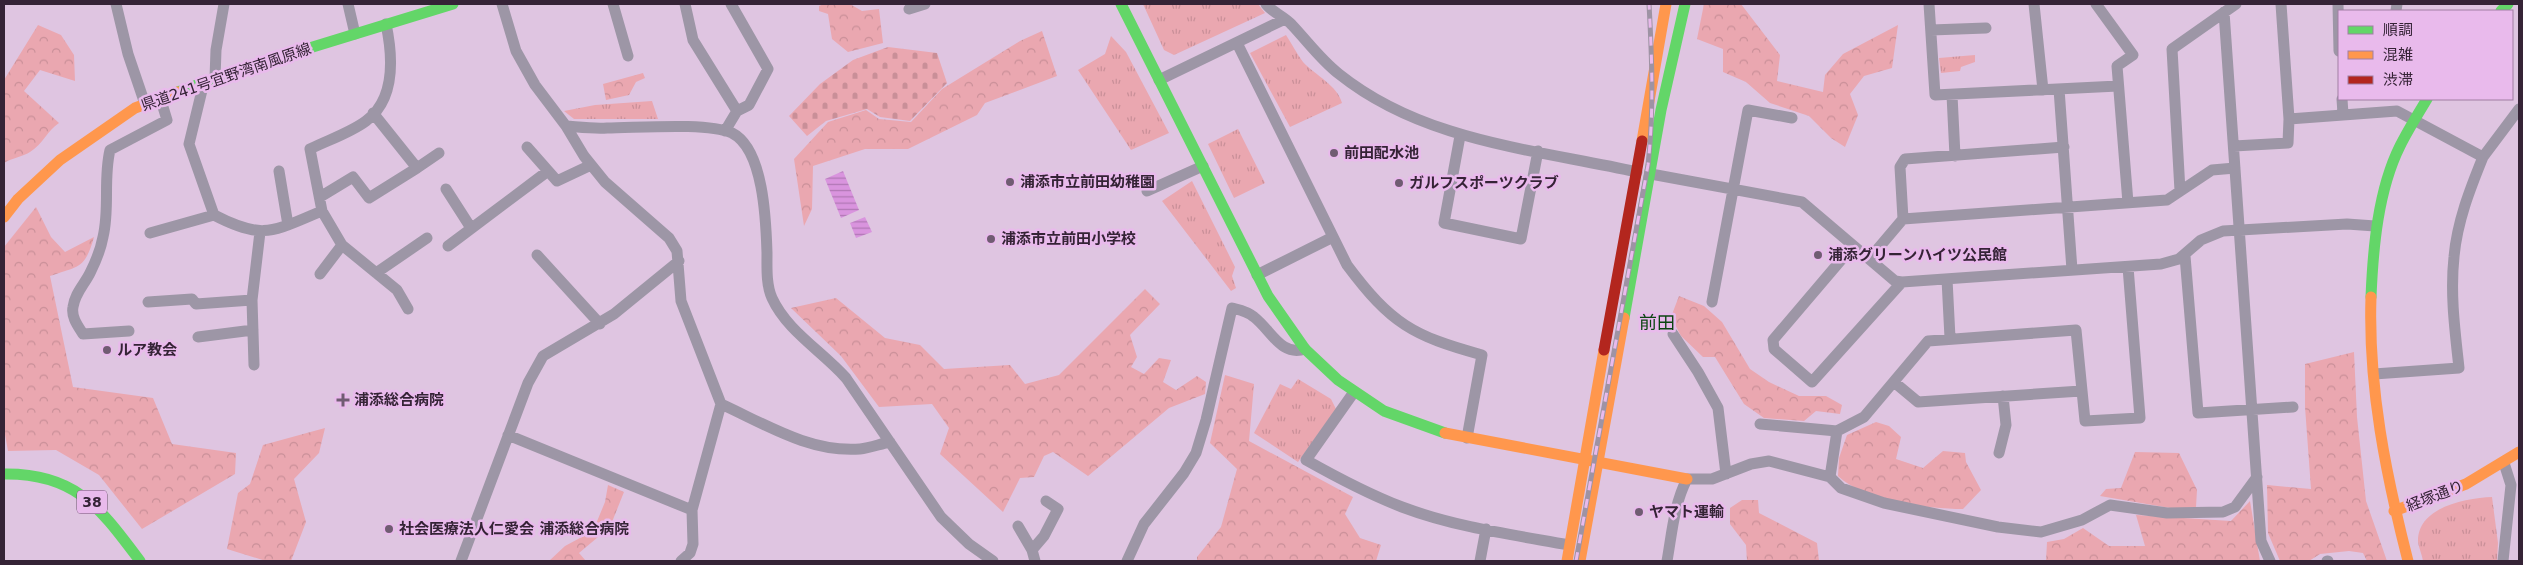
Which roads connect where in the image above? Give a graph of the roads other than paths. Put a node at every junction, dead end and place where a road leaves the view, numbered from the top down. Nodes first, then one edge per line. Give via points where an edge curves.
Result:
1 (116, 4) edge
2 (224, 4) edge
3 (348, 4) edge
4 (453, 4) edge
5 (502, 4) edge
6 (613, 4) edge
7 (685, 4) edge
8 (731, 4) edge
9 (925, 4) edge
10 (1121, 4) edge
11 (1266, 4) edge
12 (1666, 4) edge
13 (1685, 4) edge
14 (1929, 4) edge
15 (2034, 4) edge
16 (2096, 4) edge
17 (2236, 4) edge
18 (2281, 4) edge
19 (909, 8) dead end
20 (2224, 12) junction
21 (1285, 19) junction
22 (386, 24) junction
23 (1986, 28) dead end
24 (1931, 30) junction
25 (355, 34) junction
26 (1237, 43) junction
27 (628, 56) dead end
28 (215, 78) junction
29 (1159, 80) junction
30 (204, 82) junction
31 (2118, 86) junction
32 (2060, 89) junction
33 (2043, 90) junction
34 (1952, 96) junction
35 (160, 97) junction
36 (2342, 100) edge
37 (2426, 100) edge
38 (145, 104) junction
39 (2396, 105) edge
40 (2519, 110) edge
41 (737, 111) junction
42 (373, 113) junction
43 (2343, 114) junction
44 (1792, 118) dead end
45 (2289, 119) junction
46 (2413, 120) junction
47 (566, 126) junction
48 (725, 131) junction
49 (1460, 136) junction
50 (2234, 146) junction
51 (527, 147) dead end
52 (2064, 147) junction
53 (1538, 152) junction
54 (439, 154) dead end
55 (1955, 156) junction
56 (2483, 157) junction
57 (591, 165) junction
58 (1202, 166) junction
59 (417, 168) junction
60 (2235, 168) junction
61 (279, 171) dead end
62 (548, 171) junction
63 (1637, 172) junction
64 (1651, 174) junction
65 (446, 189) dead end
66 (1734, 189) junction
67 (1147, 191) dead end
68 (2180, 191) junction
69 (320, 197) junction
70 (2128, 203) junction
71 (2069, 208) junction
72 (322, 211) junction
73 (214, 215) junction
74 (4, 217) edge
75 (1903, 219) junction
76 (288, 225) junction
77 (2375, 226) junction
78 (471, 228) junction
79 (2240, 231) junction
80 (260, 232) junction
81 (150, 233) dead end
82 (1333, 237) junction
83 (427, 238) dead end
84 (342, 244) junction
85 (448, 246) dead end
86 (1853, 246) junction
87 (537, 255) dead end
88 (2185, 256) junction
89 (1870, 258) junction
90 (679, 261) junction
91 (2128, 267) junction
92 (2072, 270) junction
93 (376, 273) junction
94 (320, 274) dead end
95 (1257, 275) junction
96 (1947, 279) junction
97 (1902, 282) junction
98 (252, 300) junction
99 (148, 302) dead end
100 (1712, 302) dead end
101 (408, 310) dead end
102 (600, 324) junction
103 (253, 330) junction
104 (129, 331) dead end
105 (1672, 334) dead end
106 (198, 337) dead end
107 (1950, 338) junction
108 (1305, 349) junction
109 (254, 366) dead end
110 (2374, 374) junction
111 (1894, 382) junction
112 (2081, 391) junction
113 (1354, 392) junction
114 (2003, 396) junction
115 (722, 404) junction
116 (2293, 407) dead end
117 (2252, 410) junction
118 (1760, 424) dead end
119 (1837, 431) junction
120 (508, 435) junction
121 (1467, 438) junction
122 (890, 442) junction
123 (2519, 452) edge
124 (1999, 453) dead end
125 (1585, 459) junction
126 (1598, 461) junction
127 (2504, 463) junction
128 (4, 474) edge
129 (1726, 474) junction
130 (1830, 477) junction
131 (2257, 477) junction
132 (1687, 479) junction
133 (1046, 500) dead end
134 (692, 510) junction
135 (2394, 511) junction
136 (1018, 526) dead end
137 (1486, 529) junction
138 (1569, 545) junction
139 (1033, 556) edge
140 (140, 561) edge
141 (461, 561) edge
142 (681, 561) edge
143 (993, 561) edge
144 (1127, 561) edge
145 (1480, 561) edge
146 (1567, 561) edge
147 (1580, 561) edge
148 (1667, 561) edge
149 (2270, 561) edge
150 (2408, 561) edge
151 (2503, 561) edge

1 - 38 street
2 - 28 street
3 - 25 street
4 - 22 street, 県道241号宜野湾南風原線
5 - 47 street via 516,51 535,85
6 - 27 street
7 - 41 street via 693,40
8 - 41 street via 768,70 750,105
9 - 19 street
10 - 29 street
11 - 21 street
12 - 63 street
13 - 64 street via 1661,110
14 - 24 street
15 - 33 street
16 - 31 street via 2133,56 2117,66
17 - 20 street
18 - 45 street
20 - 50 street
20 - 68 street via 2172,49
21 - 26 street
21 - 49 street via 1324,61 1368,95 1402,114
22 - 25 street, 県道241号宜野湾南風原線
22 - 42 street via 390,43 390,87
23 - 24 street
24 - 34 street via 1936,95
25 - 28 street, 県道241号宜野湾南風原線
26 - 29 street
26 - 82 street
28 - 30 street, 県道241号宜野湾南風原線
29 - 58 street
30 - 35 street, 県道241号宜野湾南風原線
30 - 73 street via 189,144
31 - 32 street
31 - 70 street
32 - 33 street
32 - 52 street
33 - 34 street
34 - 55 street
35 - 38 street, 県道241号宜野湾南風原線
35 - 104 street via 167,120 110,150 106,168 107,214 103,240 73,306 73,316 83,334
36 - 43 street
37 - 46 street
38 - 74 street, 県道241号宜野湾南風原線 via 116,120 60,160 18,199
39 - 43 street
39 - 46 street
40 - 56 street
41 - 48 street
42 - 59 street
42 - 69 street via 366,121 310,150
43 - 45 street
44 - 66 street via 1748,110
45 - 50 street via 2288,143
46 - 56 street
46 - 77 street via 2387,180
47 - 48 street via 714,128
47 - 57 street
48 - 122 street via 741,140 757,170 766,215 771,297 788,324 846,378
49 - 53 street
49 - 53 street via 1444,223 1521,239
50 - 60 street
51 - 62 street
52 - 55 street
52 - 71 street
53 - 63 street
54 - 59 street
55 - 75 street via 1905,159 1900,167
56 - 110 street via 2464,203 2454,256 2452,297 2459,368
57 - 62 street via 557,181
57 - 90 street via 605,182 669,238
58 - 67 street
58 - 95 street
59 - 69 street via 369,198 352,177
60 - 68 street via 2212,170
60 - 79 street
61 - 76 street
62 - 78 street
63 - 125 street
64 - 66 street
64 - 126 street
65 - 78 street
66 - 86 street via 1802,202
66 - 100 street
68 - 70 street via 2167,200
69 - 72 street
70 - 71 street
71 - 75 street
71 - 92 street
72 - 76 street
72 - 84 street
73 - 80 street
73 - 81 street
75 - 89 street
76 - 80 street
77 - 79 street via 2348,224
77 - 110 street via 2370,289
78 - 85 street
79 - 88 street via 2223,231 2208,236
79 - 117 street
80 - 98 street
82 - 95 street
82 - 121 street via 1347,265 1387,312 1413,331 1482,355
83 - 93 street
84 - 93 street
84 - 94 street
86 - 89 street
86 - 97 street via 1773,340 1774,349 1812,382
87 - 102 street
88 - 91 street via 2168,263
88 - 117 street via 2198,413
89 - 97 street via 1895,280
90 - 102 street
90 - 115 street via 682,301
91 - 92 street
91 - 112 street via 2140,418 2085,421
92 - 96 street
93 - 101 street via 397,290
95 - 108 street
96 - 97 street
96 - 107 street
98 - 99 street via 196,304 192,300
98 - 103 street
102 - 120 street via 543,356 528,383
103 - 106 street
103 - 109 street
105 - 129 street via 1718,408
107 - 111 street via 1928,341
107 - 112 street via 2076,330
108 - 113 street
108 - 144 street via 1295,352 1287,349 1253,316 1232,308 1196,453 1144,524
110 - 135 street via 2383,460
111 - 114 street via 1918,402
111 - 119 street via 1864,417
112 - 114 street
113 - 121 street via 1405,420
113 - 137 street via 1306,460 1355,487 1403,507
114 - 124 street via 2006,425
115 - 122 street via 795,440 860,449
115 - 134 street
116 - 117 street
117 - 131 street
118 - 119 street
119 - 130 street
120 - 134 street
120 - 141 street
121 - 125 street
122 - 143 street via 941,517 969,544
123 - 127 street, 経塚通り
125 - 126 street
125 - 138 street
126 - 132 street
126 - 147 street
127 - 135 street, 経塚通り via 2446,493
127 - 151 street via 2510,485
128 - 140 street, 38 via 38,475 71,487 93,503
129 - 130 street via 1769,461
129 - 132 street via 1712,479
130 - 131 street via 1841,488 1884,503 1998,527 2041,532 2082,520 2110,505 2167,513 2223,512 2235,507
131 - 149 street via 2261,541
132 - 148 street via 1674,515
133 - 139 street via 1058,510
134 - 142 street via 693,544
135 - 150 street, 経塚通り
136 - 139 street
137 - 138 street
137 - 145 street
138 - 146 street

